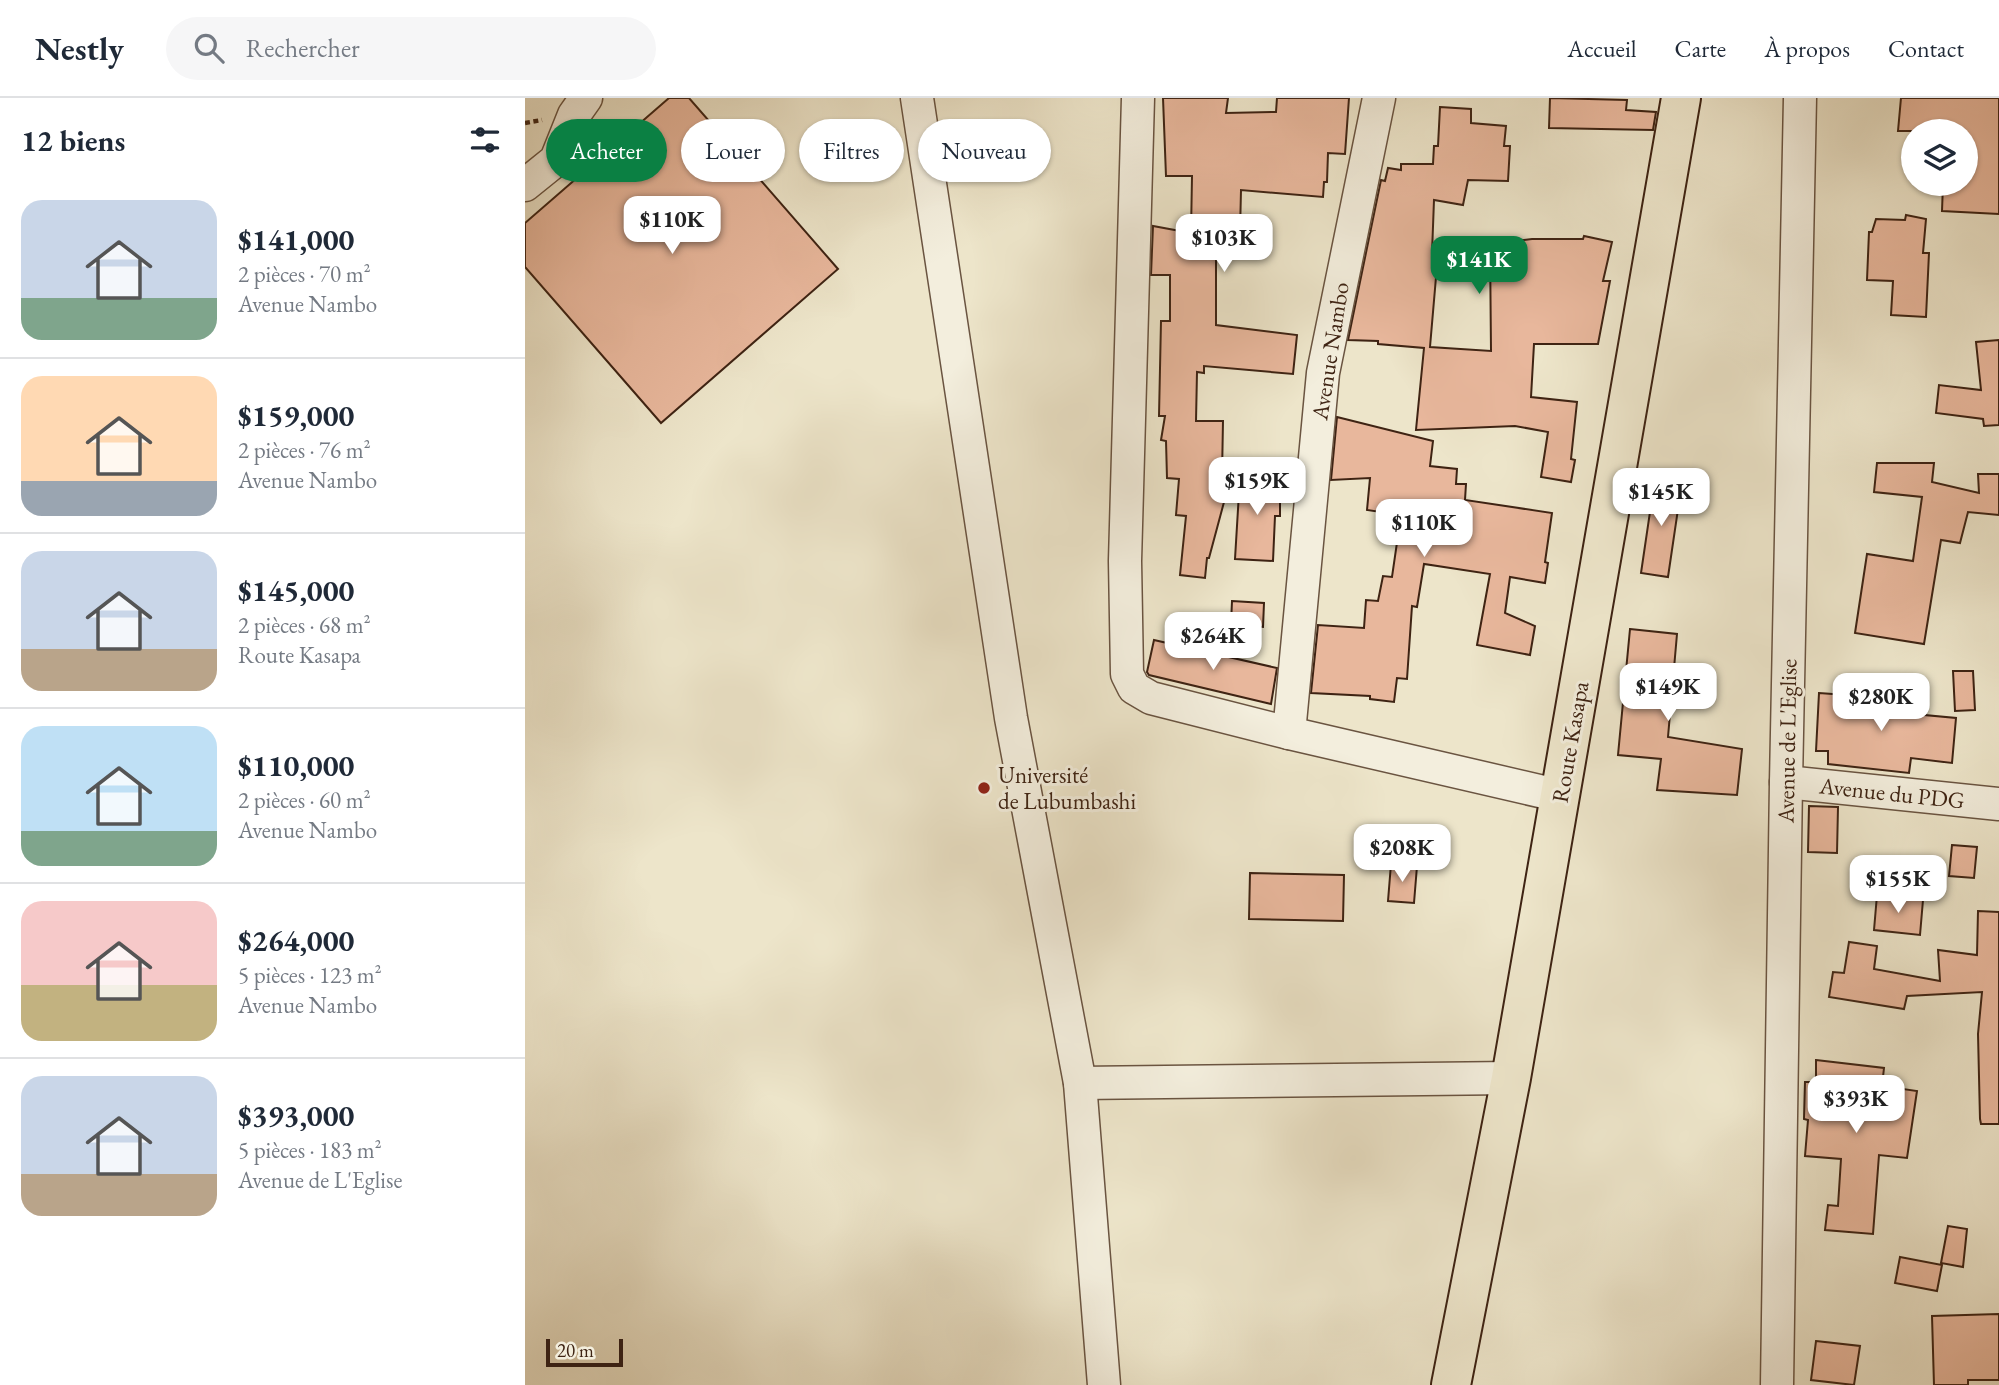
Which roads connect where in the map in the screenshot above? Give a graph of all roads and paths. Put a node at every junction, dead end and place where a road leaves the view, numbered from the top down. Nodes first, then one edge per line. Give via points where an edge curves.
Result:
1 (586, 98) edge
2 (917, 98) edge
3 (1138, 98) edge
4 (1379, 98) edge
5 (1681, 98) edge
6 (1800, 98) edge
7 (525, 185) edge
8 (1289, 733) junction
9 (1786, 782) junction
10 (1561, 796) junction
11 (1999, 804) edge
12 (1511, 1078) junction
13 (1080, 1083) junction
14 (1104, 1385) edge
15 (1451, 1385) edge
16 (1777, 1385) edge

1 - 7 street via 556,160
2 - 13 street via 1011,718
3 - 8 street via 1125,561 1127,674 1134,688 1151,698
4 - 8 street, Avenue Nambo via 1323,373
5 - 10 main road, Route Kasapa
6 - 9 street, Avenue de L'Eglise
8 - 10 street
9 - 11 street, Avenue du PDG
9 - 16 street, Avenue de L'Eglise
10 - 12 main road, Route Kasapa
12 - 13 street
12 - 15 main road, Route Kasapa
13 - 14 street

